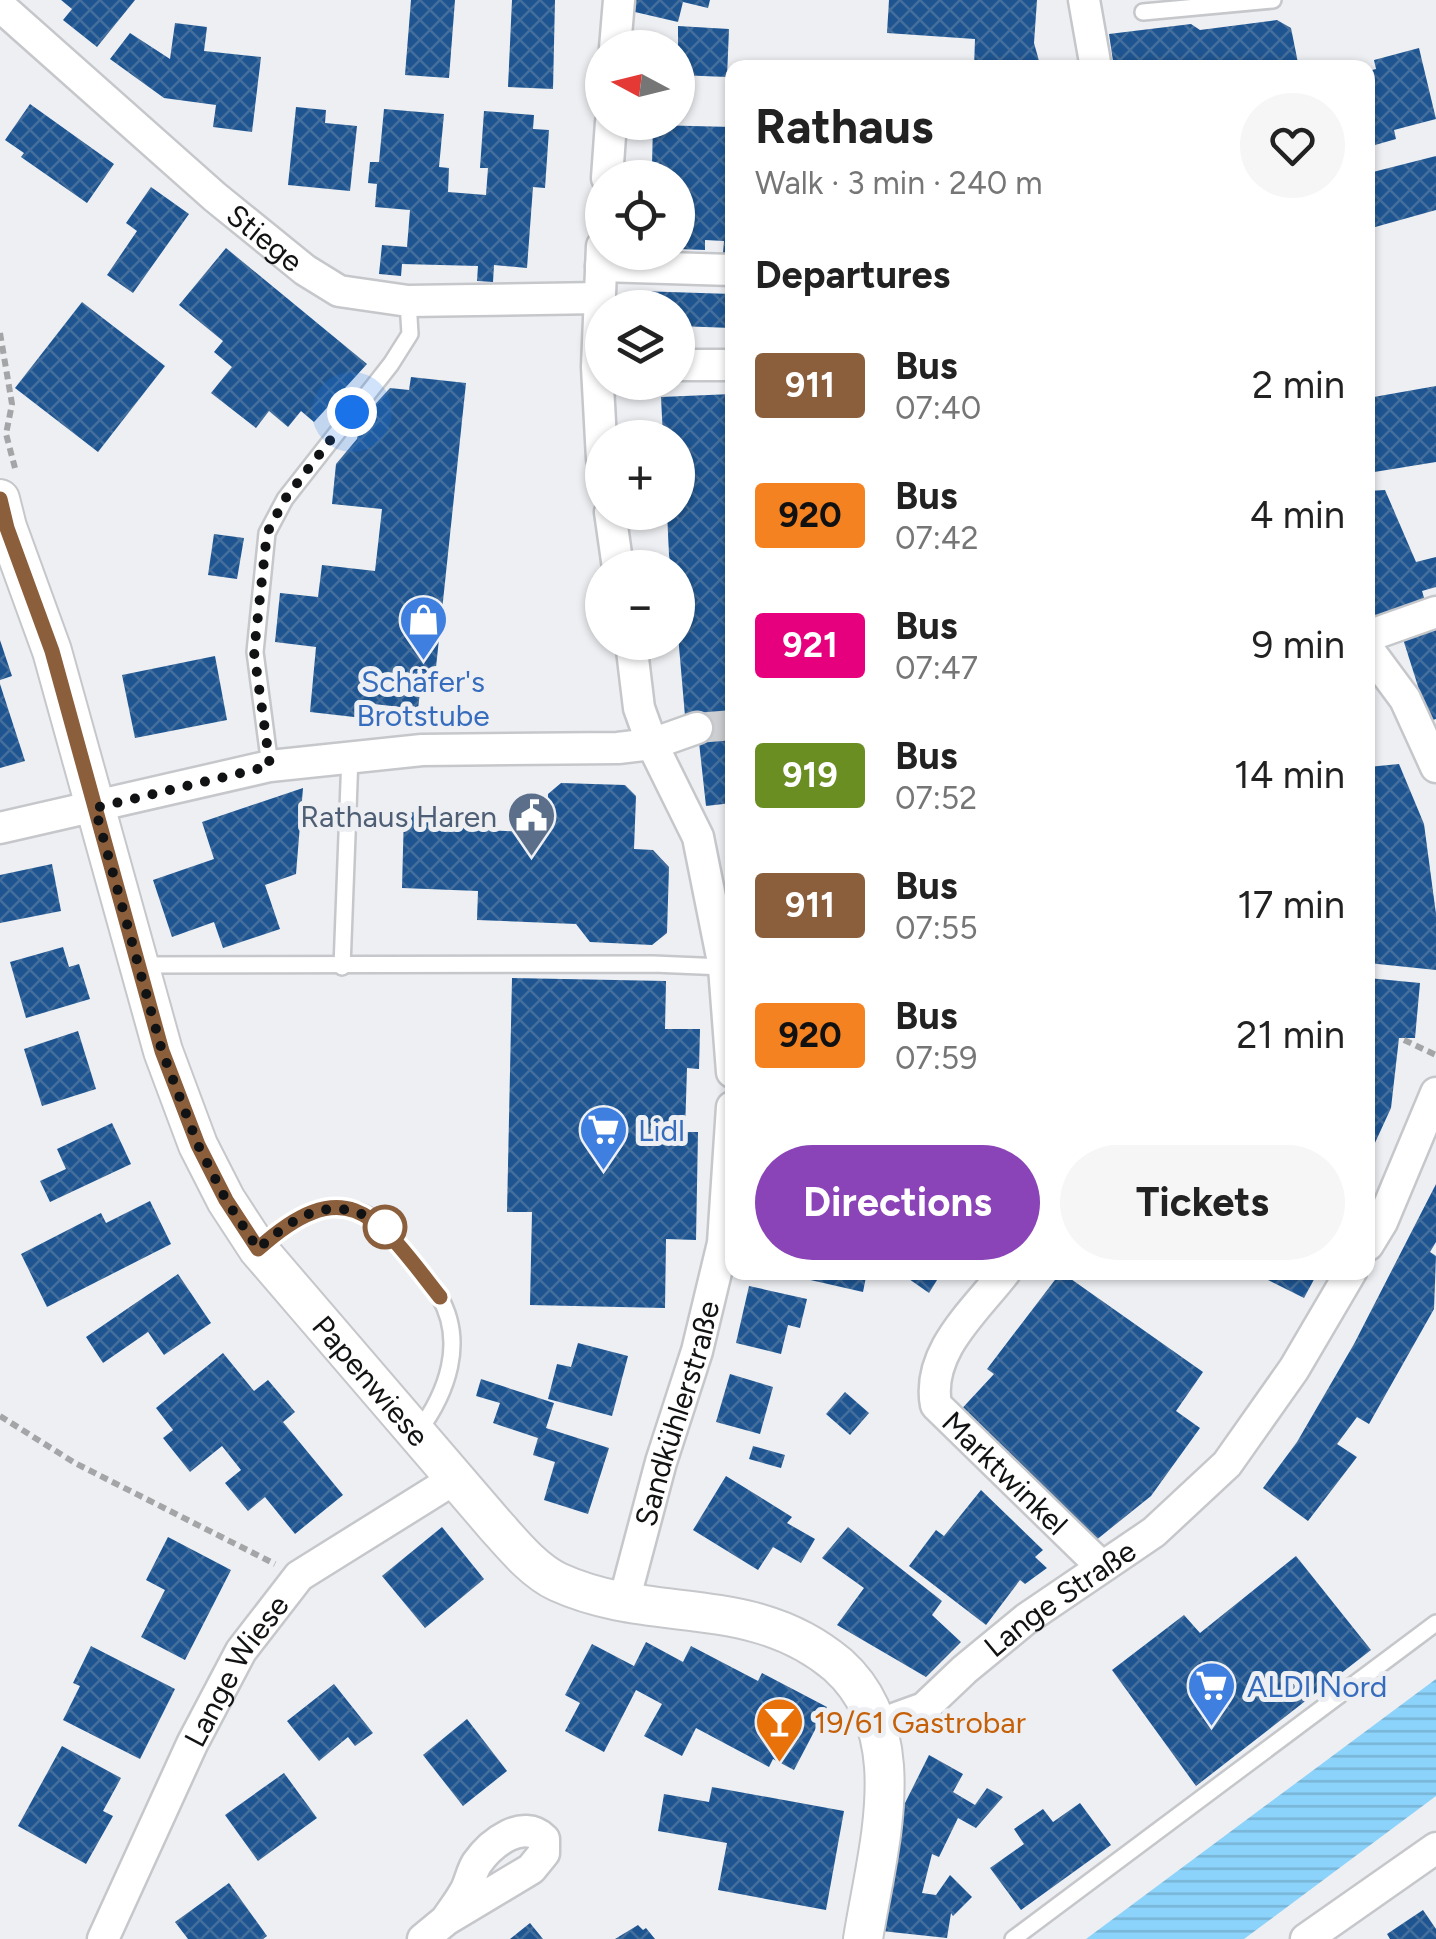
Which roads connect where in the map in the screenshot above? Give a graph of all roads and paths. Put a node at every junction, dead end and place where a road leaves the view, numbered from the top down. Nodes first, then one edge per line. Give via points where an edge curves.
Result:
1 (618, 0) edge
2 (1084, 0) edge
3 (1273, 0) edge
4 (0, 6) edge
5 (1143, 12) dead end
6 (617, 30) edge
7 (1095, 60) edge
8 (695, 266) edge
9 (725, 269) edge
10 (585, 298) edge
11 (408, 301) junction
12 (725, 364) edge
13 (695, 365) edge
14 (1, 509) edge
15 (1436, 612) edge
16 (1375, 634) edge
17 (1375, 659) edge
18 (632, 660) edge
19 (697, 728) tunnel mouth
20 (652, 744) junction
21 (350, 756) junction
22 (270, 766) junction
23 (1436, 768) edge
24 (95, 808) junction
25 (0, 828) edge
26 (140, 966) junction
27 (724, 966) junction
28 (342, 967) junction
29 (725, 979) edge
30 (1404, 1040) dead end
31 (1436, 1055) edge
32 (1436, 1094) edge
33 (725, 1213) edge
34 (1375, 1234) edge
35 (258, 1249) junction
36 (999, 1280) edge
37 (1347, 1280) edge
38 (0, 1416) edge
39 (418, 1432) junction
40 (456, 1478) junction
41 (1101, 1566) junction
42 (298, 1576) junction
43 (624, 1601) junction
44 (1436, 1623) edge
45 (877, 1725) junction
46 (1436, 1848) edge
47 (103, 1939) edge
48 (863, 1939) edge
49 (1013, 1939) edge
50 (1306, 1939) edge

1 - 6 street
2 - 7 street
3 - 5 lane
4 - 11 street, Stiege via 305,270 339,291
8 - 9 street
10 - 11 street, Stiege
11 - 22 lane via 410,334 285,499 267,533 254,652
12 - 13 street
14 - 24 street, Papenwiese via 52,651
15 - 16 street
17 - 23 street via 1405,700
18 - 20 street
19 - 20 street
20 - 21 street
20 - 27 street via 698,837
21 - 22 street
21 - 28 lane
22 - 24 street
24 - 25 street
24 - 26 street, Papenwiese
26 - 28 lane
26 - 35 street, Papenwiese via 162,1051 198,1145
27 - 28 lane
27 - 29 street
30 - 31 path
32 - 34 street
33 - 43 street, Sandkühlerstraße via 697,1352
35 - 39 street, Papenwiese
35 - 39 lane via 302,1214 336,1208 384,1226 440,1297 452,1330 450,1371
36 - 41 street, Marktwinkel via 942,1352 932,1385 936,1405
37 - 41 street, Lange Straße via 1227,1464 1154,1532
38 - 42 path via 75,1463
39 - 40 street, Papenwiese
40 - 42 street, Lange Wiese
40 - 43 street, Papenwiese via 518,1550 556,1582
41 - 45 street, Lange Straße via 1014,1629 924,1708
42 - 47 street, Lange Wiese via 241,1651
43 - 45 street, Papenwiese via 775,1626 812,1644 858,1683
44 - 49 lane
45 - 48 street via 882,1818
46 - 50 street

